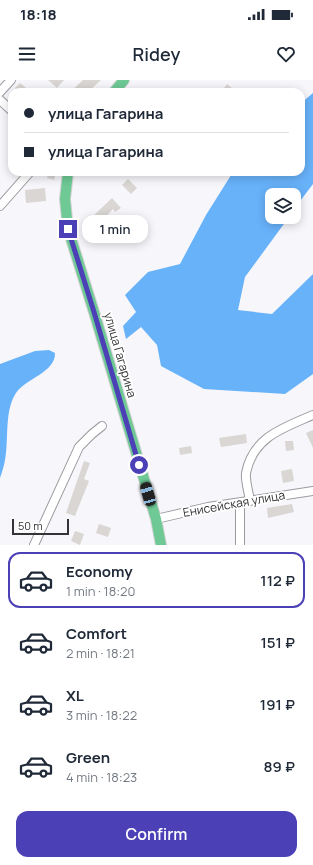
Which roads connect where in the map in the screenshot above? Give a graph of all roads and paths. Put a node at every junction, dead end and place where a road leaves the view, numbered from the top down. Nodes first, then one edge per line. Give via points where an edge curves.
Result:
1 (11, 80) edge
2 (124, 80) edge
3 (117, 88) edge
4 (0, 92) edge
5 (0, 100) edge
6 (8, 107) edge
7 (26, 176) edge
8 (68, 176) edge
9 (0, 206) edge
10 (313, 415) edge
11 (102, 426) dead end
12 (313, 491) edge
13 (250, 501) junction
14 (240, 503) junction
15 (156, 519) junction
16 (34, 545) edge
17 (161, 545) edge
18 (240, 545) edge

1 - 4 street
2 - 3 main road
5 - 6 street
7 - 9 street
8 - 15 main road, улица Гагарина via 65,199 68,229
10 - 13 street via 271,434 252,457 246,475
11 - 16 street via 79,447
12 - 13 street, Енисейская улица
13 - 14 street, Енисейская улица
14 - 15 street, Енисейская улица via 208,507
14 - 18 street
15 - 17 main road, улица Гагарина

